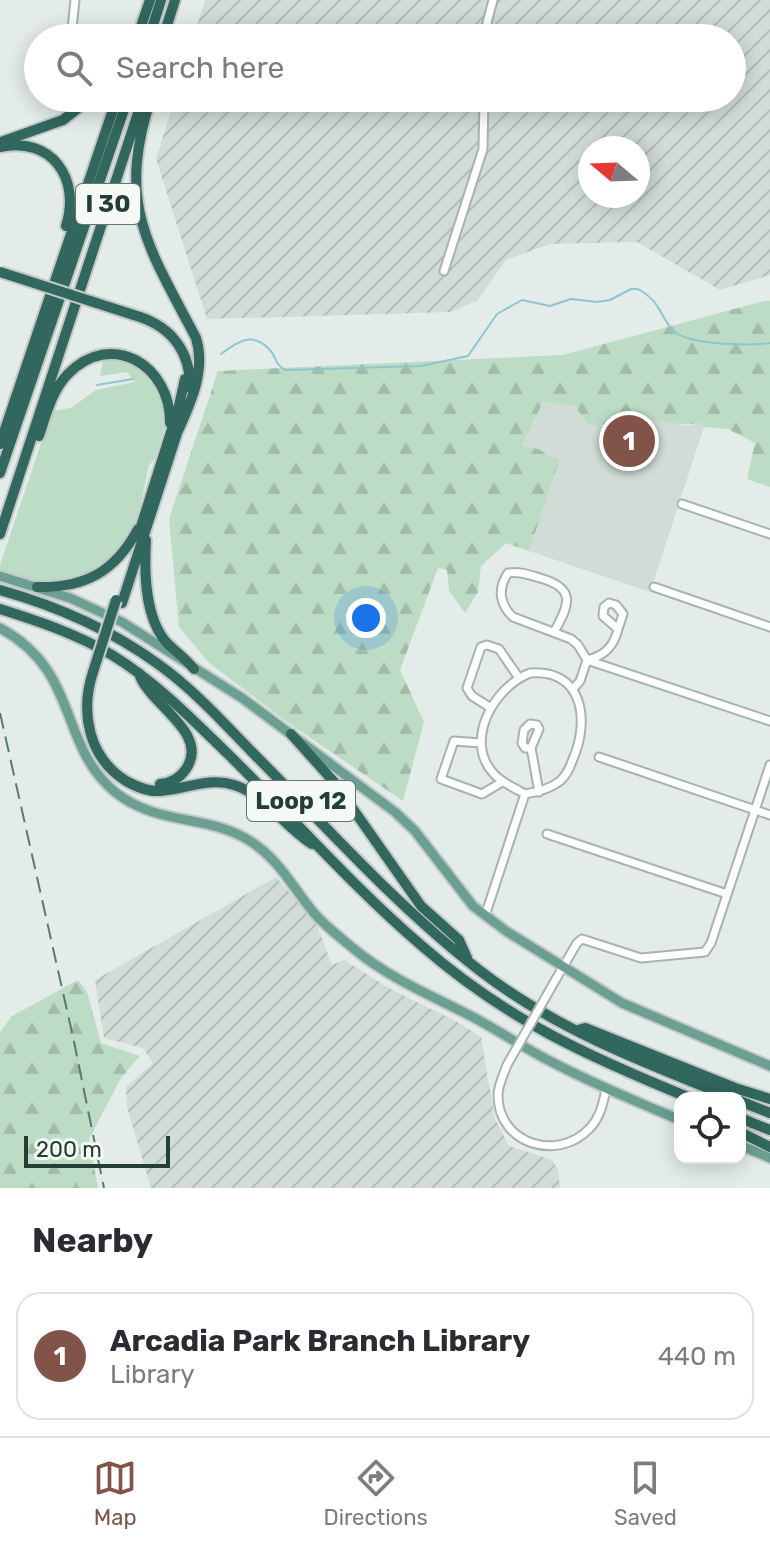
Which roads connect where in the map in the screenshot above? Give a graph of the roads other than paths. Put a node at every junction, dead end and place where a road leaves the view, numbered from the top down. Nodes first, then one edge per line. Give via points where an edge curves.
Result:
1 (75, 0) edge
2 (150, 0) edge
3 (161, 0) edge
4 (175, 0) edge
5 (493, 0) edge
6 (72, 24) edge
7 (142, 24) edge
8 (153, 24) edge
9 (167, 24) edge
10 (487, 24) edge
11 (73, 112) edge
12 (112, 112) edge
13 (123, 112) edge
14 (138, 112) edge
15 (147, 112) edge
16 (484, 112) edge
17 (0, 145) edge
18 (444, 271) dead end
19 (0, 272) edge
20 (0, 278) edge
21 (50, 299) junction
22 (140, 320) junction
23 (174, 430) junction
24 (3, 449) edge
25 (26, 462) junction
26 (0, 473) edge
27 (682, 504) dead end
28 (144, 525) junction
29 (0, 534) edge
30 (770, 534) edge
31 (0, 576) edge
32 (37, 587) junction
33 (654, 587) dead end
34 (0, 590) edge
35 (0, 609) edge
36 (770, 627) edge
37 (0, 628) edge
38 (618, 629) dead end
39 (554, 632) junction
40 (587, 660) junction
41 (194, 669) junction
42 (139, 673) junction
43 (96, 674) junction
44 (519, 678) junction
45 (573, 689) junction
46 (491, 708) junction
47 (770, 721) edge
48 (291, 734) junction
49 (481, 743) junction
50 (531, 748) dead end
51 (599, 757) dead end
52 (770, 765) edge
53 (502, 782) junction
54 (539, 792) junction
55 (525, 794) junction
56 (755, 810) junction
57 (770, 815) edge
58 (547, 834) dead end
59 (327, 854) junction
60 (727, 894) junction
61 (485, 916) junction
62 (468, 961) junction
63 (562, 967) junction
64 (575, 1031) junction
65 (770, 1066) edge
66 (663, 1087) junction
67 (606, 1089) junction
68 (675, 1092) edge
69 (718, 1092) edge
70 (674, 1095) edge
71 (770, 1099) edge
72 (746, 1103) edge
73 (770, 1113) edge
74 (674, 1117) edge
75 (746, 1120) edge
76 (770, 1130) edge
77 (746, 1135) edge
78 (770, 1147) edge
79 (746, 1148) edge
80 (770, 1158) edge

1 - 6 street
2 - 7 highway
3 - 8 highway
4 - 9 highway
5 - 10 street
11 - 17 highway
12 - 21 highway, I 30
13 - 24 highway
14 - 25 highway, I 30
15 - 23 highway via 137,150 137,208 144,236 200,356 198,376
16 - 18 street via 483,149
17 - 21 highway via 42,151 67,179 71,208 50,281
19 - 22 highway, bridge
20 - 22 highway, bridge
21 - 24 highway, I 30
22 - 23 highway via 168,333 188,364 190,388
23 - 25 highway via 168,396 149,369 122,356 95,357 70,371 57,389
23 - 28 highway
24 - 26 highway
25 - 29 highway, I 30
27 - 30 street
28 - 32 highway via 97,575 67,587
28 - 41 highway via 154,617 167,643
28 - 43 highway
31 - 32 main road
32 - 41 main road via 107,613
33 - 36 street
34 - 62 highway, Loop 12 via 90,623 160,665
35 - 42 highway, Loop 12 via 82,639
37 - 67 main road via 31,649 52,675 87,758 119,795 147,812 219,828 250,841 282,868 315,914 382,970
38 - 40 street via 600,657
39 - 39 street via 565,608 563,588 508,573 501,594 508,612
39 - 40 street via 571,639
40 - 45 street
40 - 47 street
41 - 48 main road
42 - 43 highway via 142,684 190,741 188,766 167,784 131,776 104,750 93,714
42 - 59 highway, Loop 12 via 197,723
43 - 59 highway via 87,697 87,722 101,757 118,775 148,791 217,782 240,787
44 - 45 street via 551,674
44 - 46 street
44 - 46 street via 499,649 481,647 467,688
45 - 54 street via 581,713 580,743 565,776
46 - 49 street
48 - 61 main road via 395,812
48 - 62 highway via 334,782 421,906 459,940
49 - 53 street via 482,756
49 - 53 street via 454,741 441,779 482,794
50 - 54 street
51 - 56 street
52 - 56 street
53 - 55 street
54 - 55 street
55 - 61 street
56 - 57 street
56 - 60 street
58 - 60 street
59 - 66 highway, Loop 12 via 420,944 502,1008 566,1045
60 - 63 street via 705,952 641,958 582,939
61 - 63 main road
62 - 64 highway, Loop 12
63 - 65 main road via 622,1003
63 - 67 street, bridge via 507,1065 498,1093 501,1112 507,1126 531,1144 558,1146 588,1131
64 - 69 highway, Loop 12
64 - 71 highway via 585,1028
66 - 68 highway, Loop 12
66 - 70 highway
67 - 74 main road
72 - 73 highway
75 - 76 highway
77 - 78 highway
79 - 80 main road

